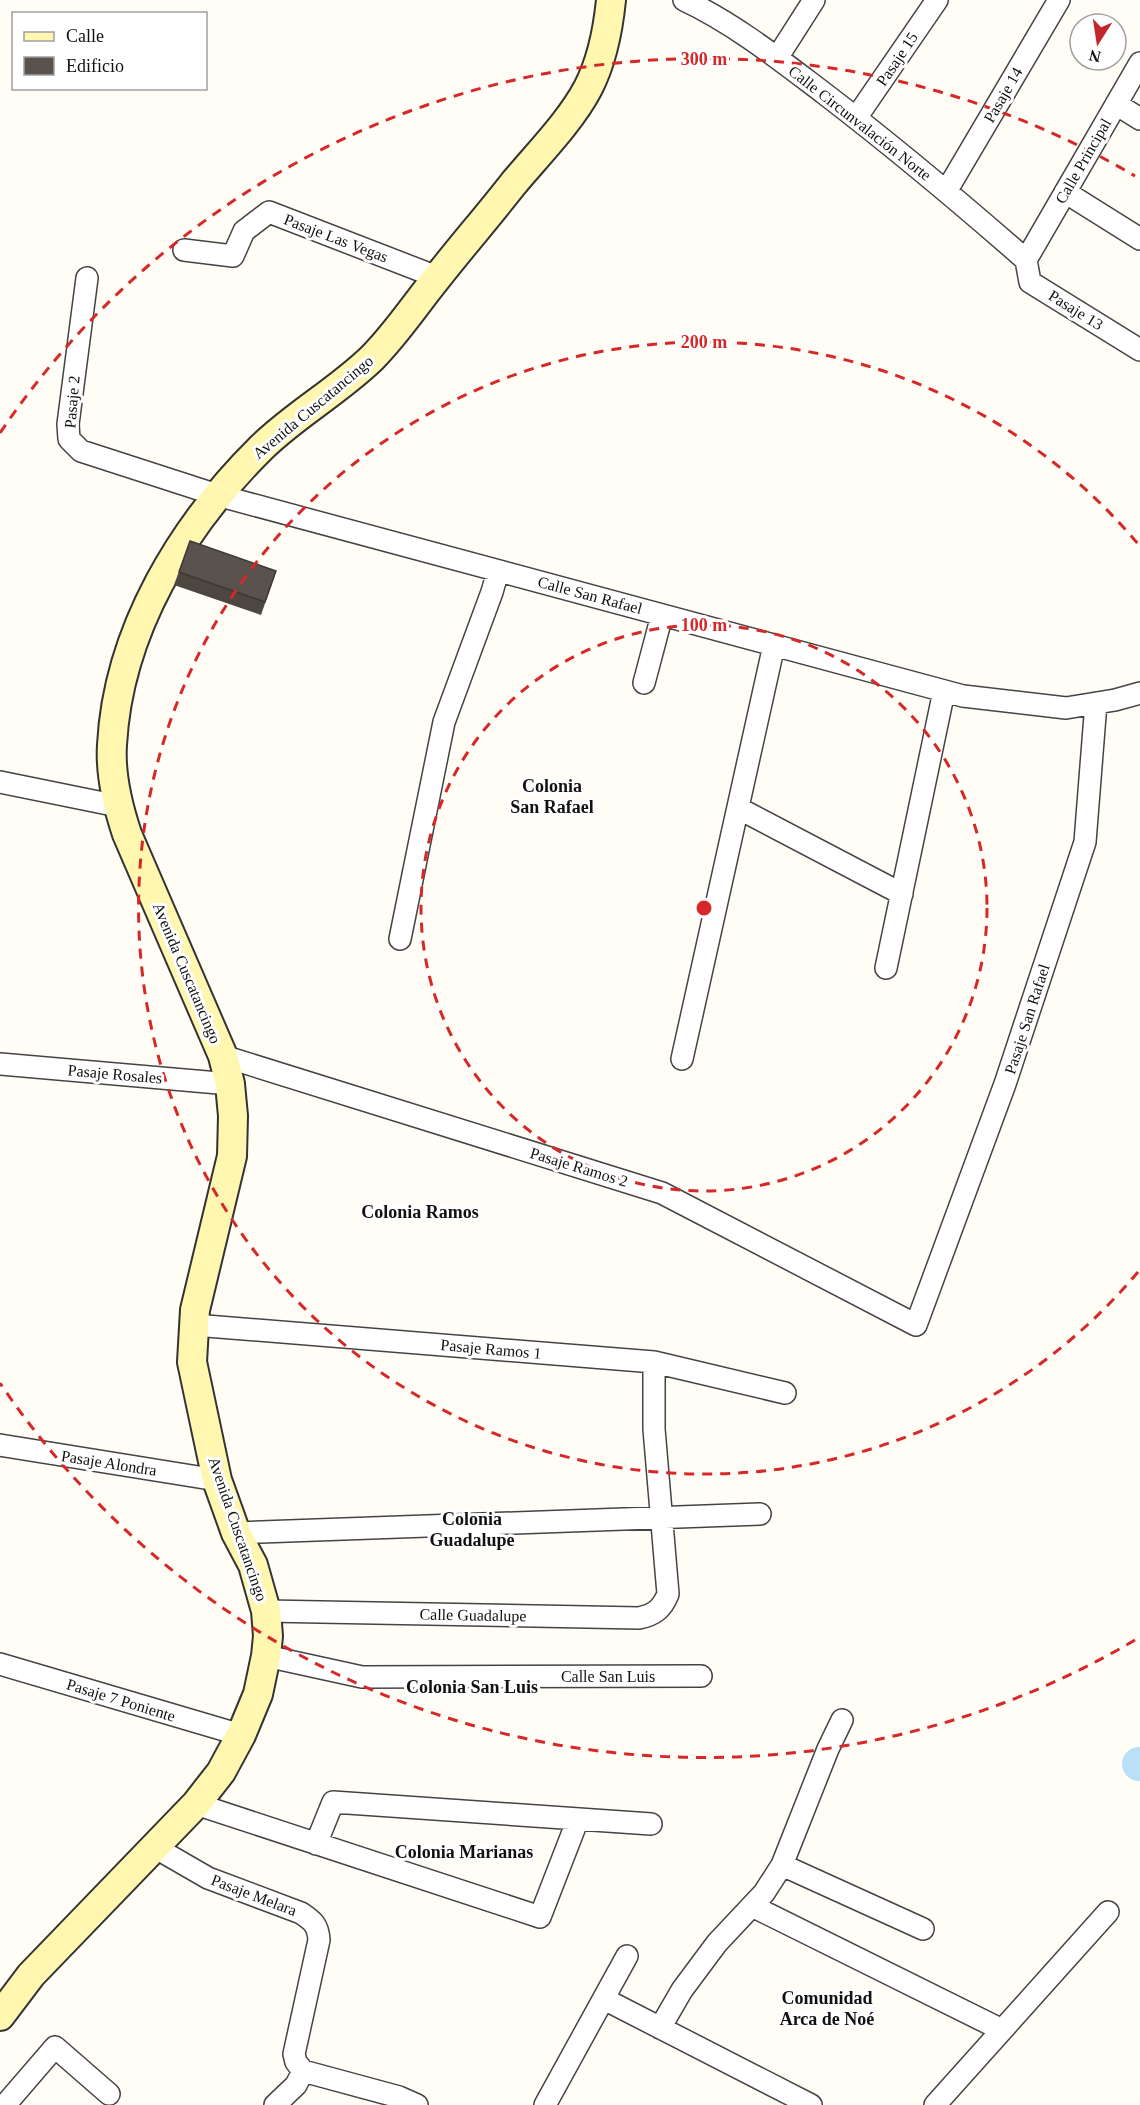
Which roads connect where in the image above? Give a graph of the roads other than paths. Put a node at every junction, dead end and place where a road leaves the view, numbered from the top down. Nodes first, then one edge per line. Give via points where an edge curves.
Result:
1 (611, 0) edge
2 (814, 0) edge
3 (937, 0) edge
4 (1059, 0) edge
5 (698, 3) edge
6 (777, 58) junction
7 (1140, 63) edge
8 (1116, 104) junction
9 (856, 118) junction
10 (1140, 119) edge
11 (947, 190) junction
12 (1065, 192) junction
13 (1140, 239) edge
14 (184, 250) dead end
15 (1026, 260) junction
16 (437, 277) junction
17 (87, 278) dead end
18 (1140, 350) edge
19 (217, 495) junction
20 (498, 571) junction
21 (662, 615) junction
22 (774, 645) junction
23 (644, 683) dead end
24 (944, 691) junction
25 (1140, 693) edge
26 (1095, 703) junction
27 (0, 782) edge
28 (118, 806) junction
29 (738, 808) junction
30 (902, 894) junction
31 (400, 939) dead end
32 (886, 968) dead end
33 (223, 1056) junction
34 (682, 1059) dead end
35 (0, 1064) edge
36 (230, 1084) junction
37 (194, 1325) junction
38 (916, 1325) joint
39 (654, 1362) junction
40 (785, 1393) dead end
41 (0, 1445) edge
42 (217, 1480) junction
43 (760, 1515) dead end
44 (662, 1518) junction
45 (236, 1533) junction
46 (266, 1611) junction
47 (266, 1656) junction
48 (0, 1664) edge
49 (701, 1676) dead end
50 (842, 1720) dead end
51 (241, 1736) junction
52 (196, 1804) junction
53 (578, 1819) junction
54 (651, 1824) dead end
55 (316, 1844) junction
56 (156, 1848) junction
57 (782, 1865) junction
58 (752, 1906) junction
59 (1108, 1912) dead end
60 (923, 1929) dead end
61 (627, 1956) dead end
62 (604, 1999) junction
63 (0, 2016) edge
64 (660, 2028) junction
65 (1002, 2030) junction
66 (301, 2069) junction
67 (109, 2094) dead end
68 (6, 2105) edge
69 (275, 2105) edge
70 (417, 2105) edge
71 (545, 2105) edge
72 (811, 2105) edge
73 (935, 2105) edge

1 - 16 street, Avenida Cuscatancingo via 601,54 578,105
2 - 6 street
3 - 9 street, Pasaje 15
4 - 11 street, Pasaje 14
5 - 6 street, Calle Circunvalación Norte
6 - 9 street, Calle Circunvalación Norte
7 - 8 street, Calle Principal
8 - 10 street
8 - 12 street, Calle Principal
9 - 11 street, Calle Circunvalación Norte
11 - 15 street, Calle Circunvalación Norte
12 - 13 street
12 - 15 street, Calle Principal
14 - 16 street, Pasaje Las Vegas via 233,256 244,231 268,212
15 - 18 street, Pasaje 13 via 1030,282
16 - 19 street, Avenida Cuscatancingo via 373,357 262,446
17 - 19 street, Pasaje 2 via 69,439 81,451
19 - 20 street, Calle San Rafael
19 - 28 street, Avenida Cuscatancingo via 168,565 120,681 112,747
20 - 21 street, Calle San Rafael
20 - 31 street via 444,722
21 - 22 street, Calle San Rafael
21 - 23 street
22 - 24 street, Calle San Rafael
22 - 29 street
24 - 26 street, Calle San Rafael via 1066,708
24 - 30 street
25 - 26 street, Calle San Rafael
26 - 38 street, Pasaje San Rafael via 1085,842 1005,1084
27 - 28 street
28 - 33 street, Avenida Cuscatancingo
29 - 30 street
29 - 34 street
30 - 32 street
33 - 36 street, Avenida Cuscatancingo
33 - 38 street, Pasaje Ramos 2 via 662,1193
35 - 36 street, Pasaje Rosales
36 - 37 street, Avenida Cuscatancingo via 232,1156 206,1257
37 - 39 street, Pasaje Ramos 1
37 - 42 street, Avenida Cuscatancingo via 192,1362
39 - 40 street, Pasaje Ramos 1
39 - 44 street via 654,1429
41 - 42 street, Pasaje Alondra
42 - 45 street, Avenida Cuscatancingo
43 - 44 street
44 - 45 street
44 - 46 street, Calle Guadalupe via 668,1594 651,1616
45 - 46 street, Avenida Cuscatancingo via 253,1565
46 - 47 street, Avenida Cuscatancingo
47 - 49 street, Calle San Luis via 362,1677
47 - 51 street, Avenida Cuscatancingo via 258,1694
48 - 51 street, Pasaje 7 Poniente
50 - 57 street
51 - 52 street, Avenida Cuscatancingo via 221,1772
52 - 55 street
52 - 56 street, Avenida Cuscatancingo
53 - 54 street
53 - 55 street via 333,1802
53 - 55 street via 540,1917
56 - 63 street, Avenida Cuscatancingo via 31,1975
56 - 66 street, Pasaje Melara via 208,1878 301,1913 314,1922 319,1940 294,2054
57 - 58 street
57 - 60 street
58 - 64 street via 717,1943
58 - 65 street
59 - 65 street
61 - 62 street
62 - 64 street
62 - 71 street
64 - 72 street
65 - 73 street
66 - 69 street via 296,2085
66 - 70 street
67 - 68 street via 55,2047

